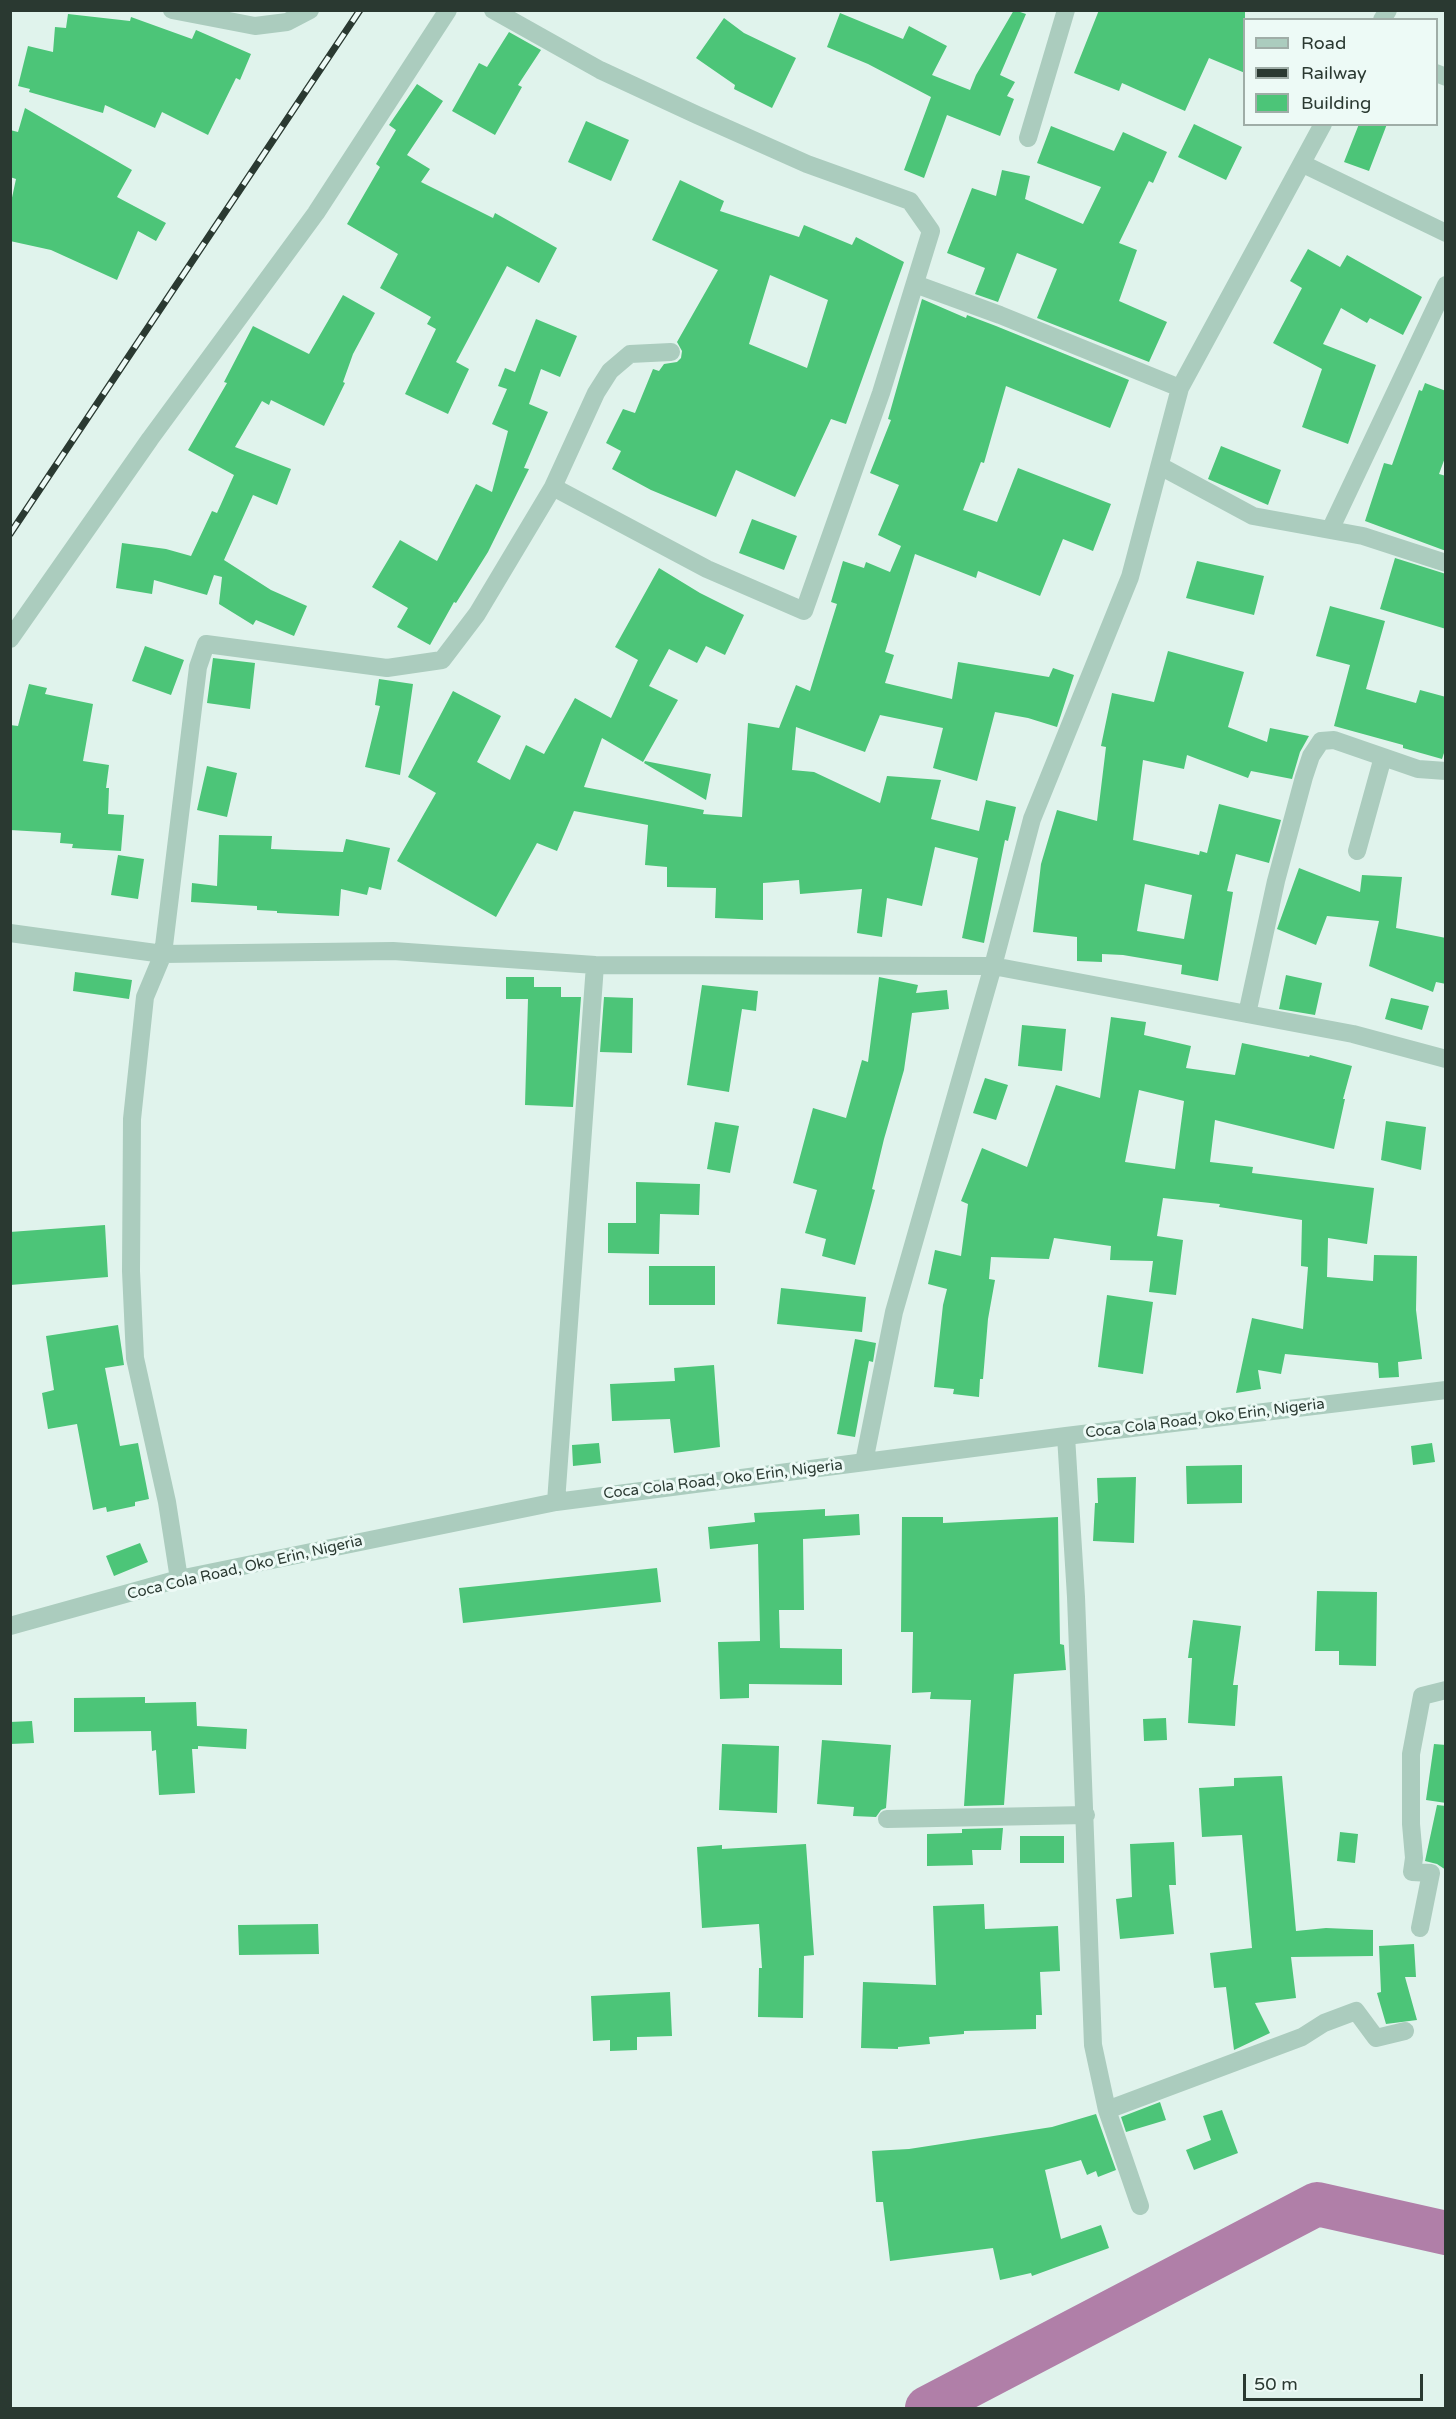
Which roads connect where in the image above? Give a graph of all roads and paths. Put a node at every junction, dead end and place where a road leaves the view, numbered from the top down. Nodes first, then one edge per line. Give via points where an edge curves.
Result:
1 (171, 10) edge
2 (310, 10) edge
3 (448, 10) edge
4 (493, 10) edge
5 (1066, 10) edge
6 (1322, 126) edge
7 (1028, 138) dead end
8 (1303, 164) junction
9 (1446, 233) edge
10 (915, 284) junction
11 (1446, 285) edge
12 (671, 352) dead end
13 (1180, 388) junction
14 (1160, 466) junction
15 (553, 486) junction
16 (1331, 528) junction
17 (1446, 563) edge
18 (10, 639) edge
19 (1383, 757) junction
20 (1446, 771) edge
21 (1358, 851) dead end
22 (10, 933) edge
23 (163, 954) junction
24 (595, 965) junction
25 (993, 966) junction
26 (1247, 1014) junction
27 (1446, 1059) edge
28 (1446, 1390) edge
29 (1066, 1436) junction
30 (864, 1462) junction
31 (556, 1502) junction
32 (179, 1579) junction
33 (10, 1626) edge
34 (1446, 1690) edge
35 (1086, 1815) junction
36 (887, 1819) dead end
37 (1420, 1928) dead end
38 (1405, 2031) dead end
39 (1107, 2110) junction
40 (1140, 2206) dead end

1 - 2 street via 255,26 287,22
3 - 18 street via 316,213
4 - 10 street via 600,70 697,115 807,164 910,201 931,231
5 - 7 street
6 - 8 street
8 - 9 street
8 - 13 street
10 - 13 street
10 - 15 street via 804,611 706,569
11 - 16 street
12 - 15 street via 630,354 610,371
13 - 14 street
14 - 16 street via 1253,516
14 - 25 street via 1130,578 1032,819
15 - 23 street via 477,614 442,660 387,668 206,644 198,667
16 - 17 street
19 - 20 street via 1418,769
19 - 21 street
19 - 26 street via 1334,740 1322,741 1311,756 1276,882
22 - 23 street
23 - 24 street via 393,951
23 - 32 street via 145,997 132,1119 131,1271 135,1358 167,1502
24 - 25 street
24 - 31 street
25 - 26 street
25 - 30 street via 894,1312
26 - 27 street via 1353,1034
28 - 29 street, Coca Cola Road, Oko Erin, Nigeria
29 - 30 street, Coca Cola Road, Oko Erin, Nigeria
29 - 35 street
30 - 31 street, Coca Cola Road, Oko Erin, Nigeria
31 - 32 street, Coca Cola Road, Oko Erin, Nigeria
32 - 33 street, Coca Cola Road, Oko Erin, Nigeria
34 - 37 street via 1422,1696 1411,1754 1412,1872 1431,1874
35 - 36 street
35 - 39 street via 1093,2045
38 - 39 street via 1376,2038 1356,2011 1324,2023 1302,2037
39 - 40 street

